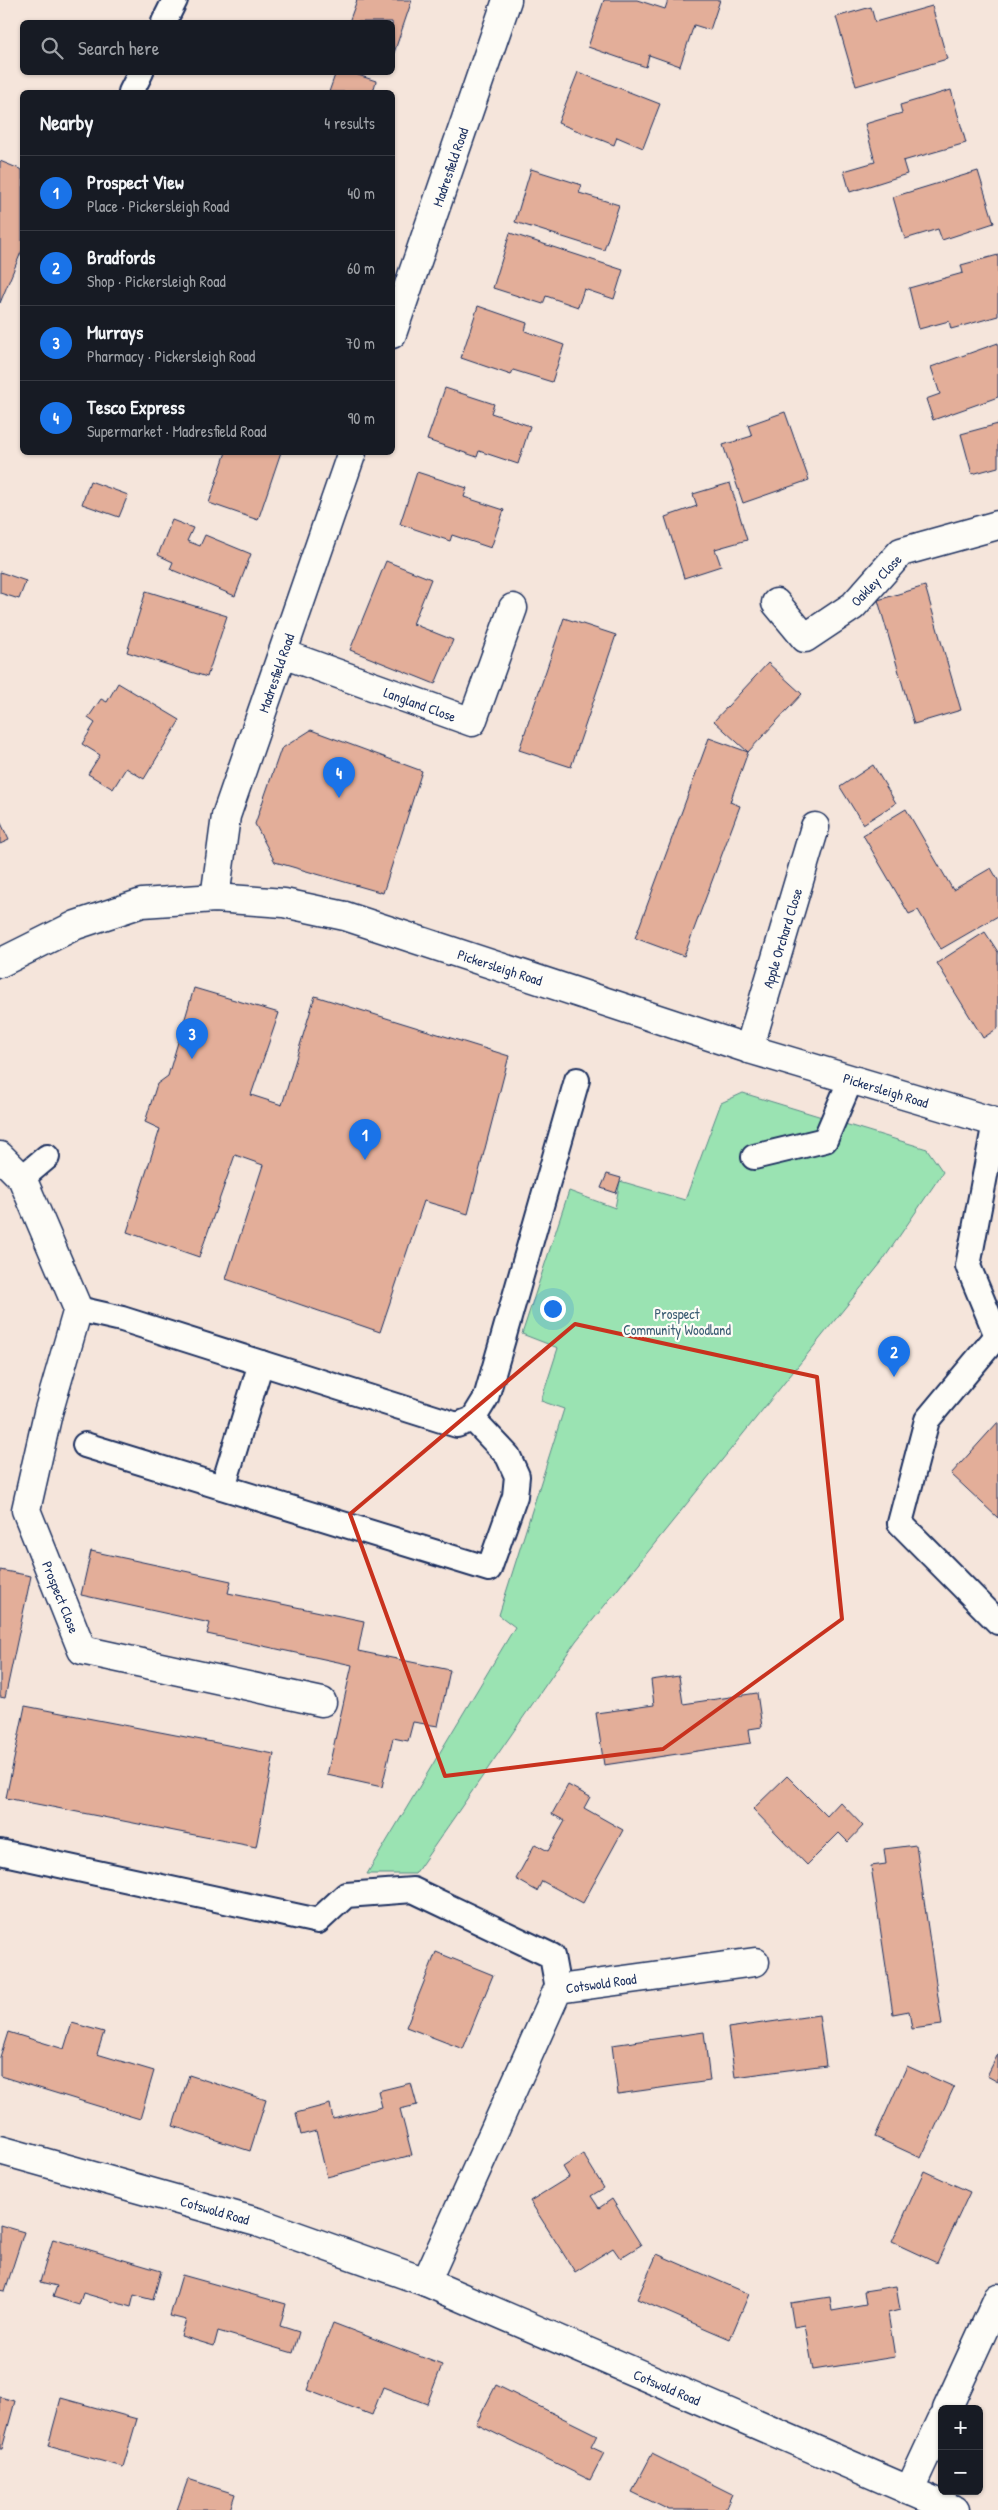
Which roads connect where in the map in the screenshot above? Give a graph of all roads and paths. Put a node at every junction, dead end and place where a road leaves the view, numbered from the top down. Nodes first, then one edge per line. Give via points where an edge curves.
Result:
1 (175, 0) edge
2 (507, 0) edge
3 (165, 20) edge
4 (140, 75) edge
5 (132, 90) edge
6 (395, 325) edge
7 (351, 455) edge
8 (998, 525) edge
9 (776, 603) dead end
10 (513, 608) dead end
11 (283, 654) junction
12 (815, 828) dead end
13 (216, 898) junction
14 (0, 963) edge
15 (749, 1049) junction
16 (851, 1079) junction
17 (578, 1080) dead end
18 (996, 1123) edge
19 (0, 1156) edge
20 (47, 1157) dead end
21 (754, 1157) dead end
22 (22, 1178) junction
23 (78, 1309) junction
24 (997, 1335) edge
25 (262, 1363) junction
26 (474, 1419) junction
27 (85, 1445) dead end
28 (223, 1487) junction
29 (998, 1622) edge
30 (322, 1702) dead end
31 (0, 1852) edge
32 (755, 1962) dead end
33 (558, 1989) junction
34 (0, 2150) edge
35 (426, 2282) junction
36 (998, 2298) edge
37 (949, 2405) edge
38 (938, 2429) edge
39 (909, 2491) junction
40 (955, 2510) edge

1 - 3 lane
2 - 6 street, Madresfield Road
4 - 5 lane
7 - 11 street, Madresfield Road
8 - 9 street, Oakley Close via 901,552 853,606 805,638
10 - 11 street, Langland Close via 472,722
11 - 13 street, Madresfield Road via 226,816
12 - 15 street, Apple Orchard Close
13 - 14 street, Pickersleigh Road via 142,903 76,925
13 - 15 street, Pickersleigh Road via 284,903 345,916
15 - 16 street, Pickersleigh Road
16 - 18 street, Pickersleigh Road
16 - 21 lane via 825,1140
17 - 26 lane via 486,1398
18 - 24 lane via 968,1266
19 - 22 street
20 - 22 lane
22 - 23 street
23 - 25 lane via 122,1319
23 - 30 street, Prospect Close via 48,1413 26,1510 82,1650
24 - 29 lane via 927,1420 900,1523
25 - 26 lane via 457,1425
25 - 28 lane
26 - 28 lane via 508,1456 517,1476 515,1496 490,1569
27 - 28 lane
31 - 33 lane via 318,1921 346,1895 413,1890 552,1956
32 - 33 street, Cotswold Road
33 - 35 street, Cotswold Road
34 - 35 street, Cotswold Road via 257,2222
35 - 39 street, Cotswold Road
36 - 37 street
38 - 39 street
39 - 40 street, Cotswold Road

